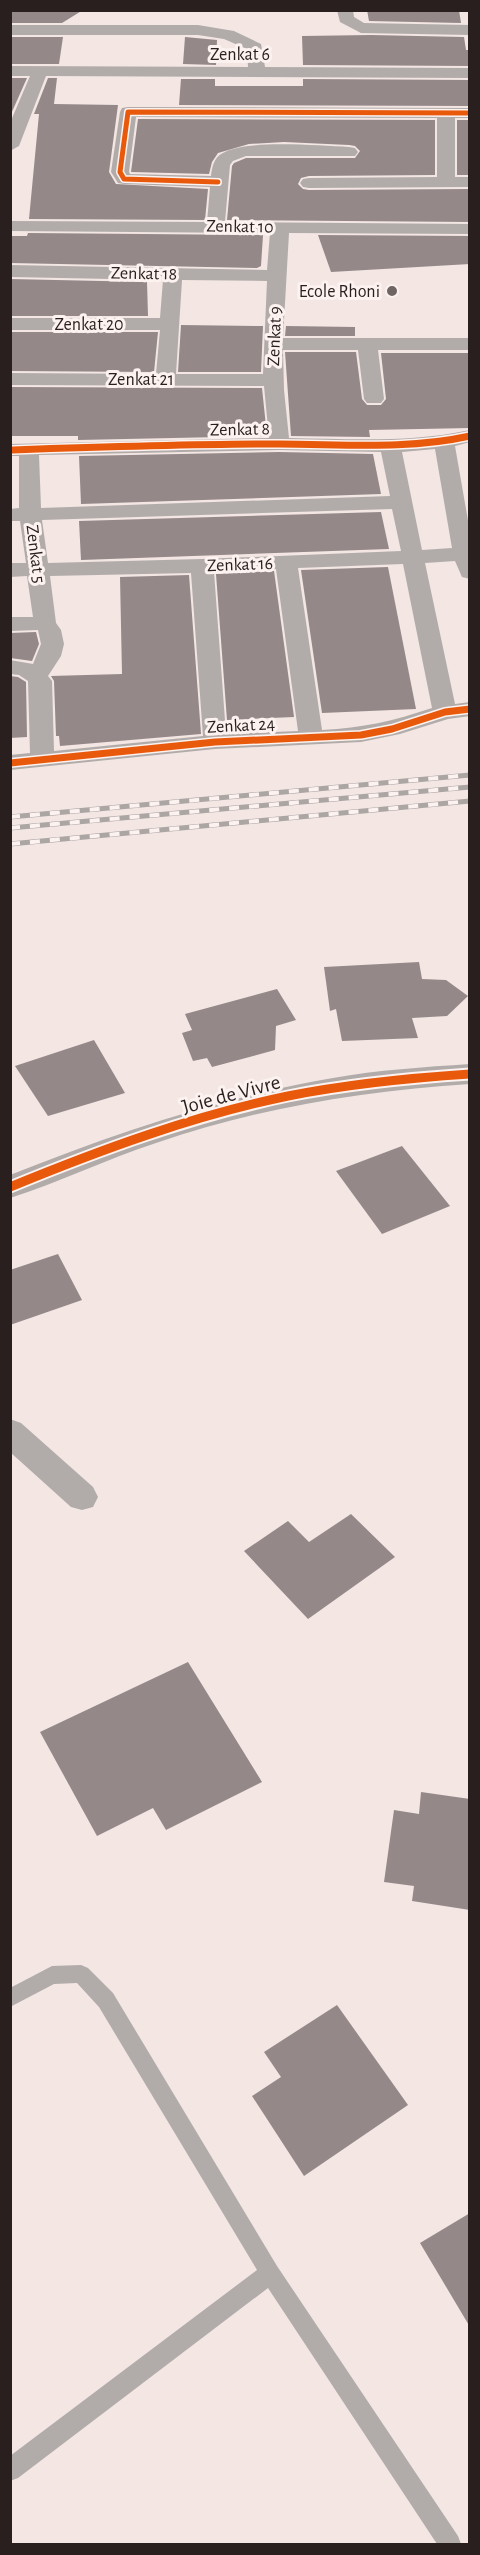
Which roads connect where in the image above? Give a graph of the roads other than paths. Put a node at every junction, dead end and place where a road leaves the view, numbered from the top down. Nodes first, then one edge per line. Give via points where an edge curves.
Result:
1 (345, 10) edge
2 (10, 30) edge
3 (79, 30) junction
4 (124, 30) junction
5 (470, 30) edge
6 (10, 71) edge
7 (40, 71) junction
8 (75, 72) junction
9 (124, 73) junction
10 (257, 73) junction
11 (470, 73) edge
12 (231, 85) junction
13 (446, 113) junction
14 (470, 113) edge
15 (229, 114) junction
16 (348, 114) junction
17 (10, 147) edge
18 (349, 152) junction
19 (218, 182) junction
20 (446, 182) junction
21 (470, 182) edge
22 (309, 183) dead end
23 (351, 183) junction
24 (216, 225) junction
25 (10, 226) edge
26 (280, 227) junction
27 (470, 229) edge
28 (10, 271) edge
29 (173, 274) junction
30 (277, 276) junction
31 (10, 324) edge
32 (168, 324) junction
33 (273, 344) junction
34 (367, 344) junction
35 (470, 344) edge
36 (10, 379) edge
37 (166, 379) junction
38 (273, 380) junction
39 (374, 399) dead end
40 (470, 436) edge
41 (444, 442) junction
42 (280, 444) junction
43 (390, 445) junction
44 (20, 450) edge
45 (460, 493) edge
46 (400, 502) junction
47 (20, 515) edge
48 (415, 558) junction
49 (468, 560) edge
50 (286, 562) junction
51 (202, 566) junction
52 (38, 569) junction
53 (10, 570) edge
54 (10, 624) edge
55 (45, 624) junction
56 (10, 667) edge
57 (37, 675) junction
58 (470, 709) edge
59 (445, 712) junction
60 (311, 739) junction
61 (215, 742) junction
62 (42, 760) junction
63 (10, 763) edge
64 (465, 1079) edge
65 (10, 1187) edge
66 (10, 1432) edge
67 (82, 1497) dead end
68 (10, 1998) edge
69 (270, 2273) junction
70 (10, 2470) edge
71 (450, 2544) edge

1 - 5 street via 346,20 361,28
2 - 3 street
3 - 4 street
3 - 8 street
4 - 9 street
4 - 10 street via 198,30 245,40 255,47
6 - 7 street, Zenkat 6
7 - 8 street, Zenkat 6
7 - 17 street
8 - 9 street, Zenkat 6
9 - 12 street, Zenkat 6
10 - 11 street, Zenkat 6
10 - 12 street, Zenkat 6
12 - 15 street
13 - 14 street
13 - 16 street
13 - 20 street
15 - 16 street
15 - 19 street via 128,103 120,172 124,179
16 - 18 street
18 - 19 street via 236,152 223,159
18 - 23 street
19 - 24 street
20 - 21 street
20 - 23 street
22 - 23 street
24 - 25 street, Zenkat 10
24 - 26 street, Zenkat 10
26 - 27 street, Zenkat 10
26 - 30 street, Zenkat 9
28 - 29 street, Zenkat 18
29 - 30 street, Zenkat 18
29 - 32 street
30 - 33 street, Zenkat 9
31 - 32 street, Zenkat 20
32 - 37 street
33 - 34 street
33 - 38 street, Zenkat 9
34 - 35 street
34 - 39 street
36 - 37 street, Zenkat 21
37 - 38 street, Zenkat 21
38 - 42 street, Zenkat 9
40 - 41 street, Zenkat 8
41 - 43 street, Zenkat 8
41 - 45 street
42 - 43 street, Zenkat 8
42 - 44 street, Zenkat 8
43 - 46 street
44 - 47 street, Zenkat 5
45 - 49 street
46 - 47 street
46 - 48 street
47 - 52 street, Zenkat 5
48 - 49 street, Zenkat 16
48 - 50 street, Zenkat 16
48 - 59 street
50 - 51 street, Zenkat 16
50 - 60 street
51 - 52 street, Zenkat 16
51 - 61 street
52 - 53 street, Zenkat 16
52 - 55 street, Zenkat 5
54 - 55 street
55 - 57 street, Zenkat 5 via 52,635 52,654
56 - 57 street
57 - 62 street
58 - 59 street, Zenkat 24
59 - 60 street, Zenkat 24 via 361,735
60 - 61 street, Zenkat 24
61 - 62 street, Zenkat 24
62 - 63 street, Zenkat 24
64 - 65 street, Joie de Vivre via 381,1081 278,1100 164,1131 72,1161
66 - 67 street
68 - 69 lane via 52,1976 81,1974 106,2000
69 - 70 lane
69 - 71 lane

